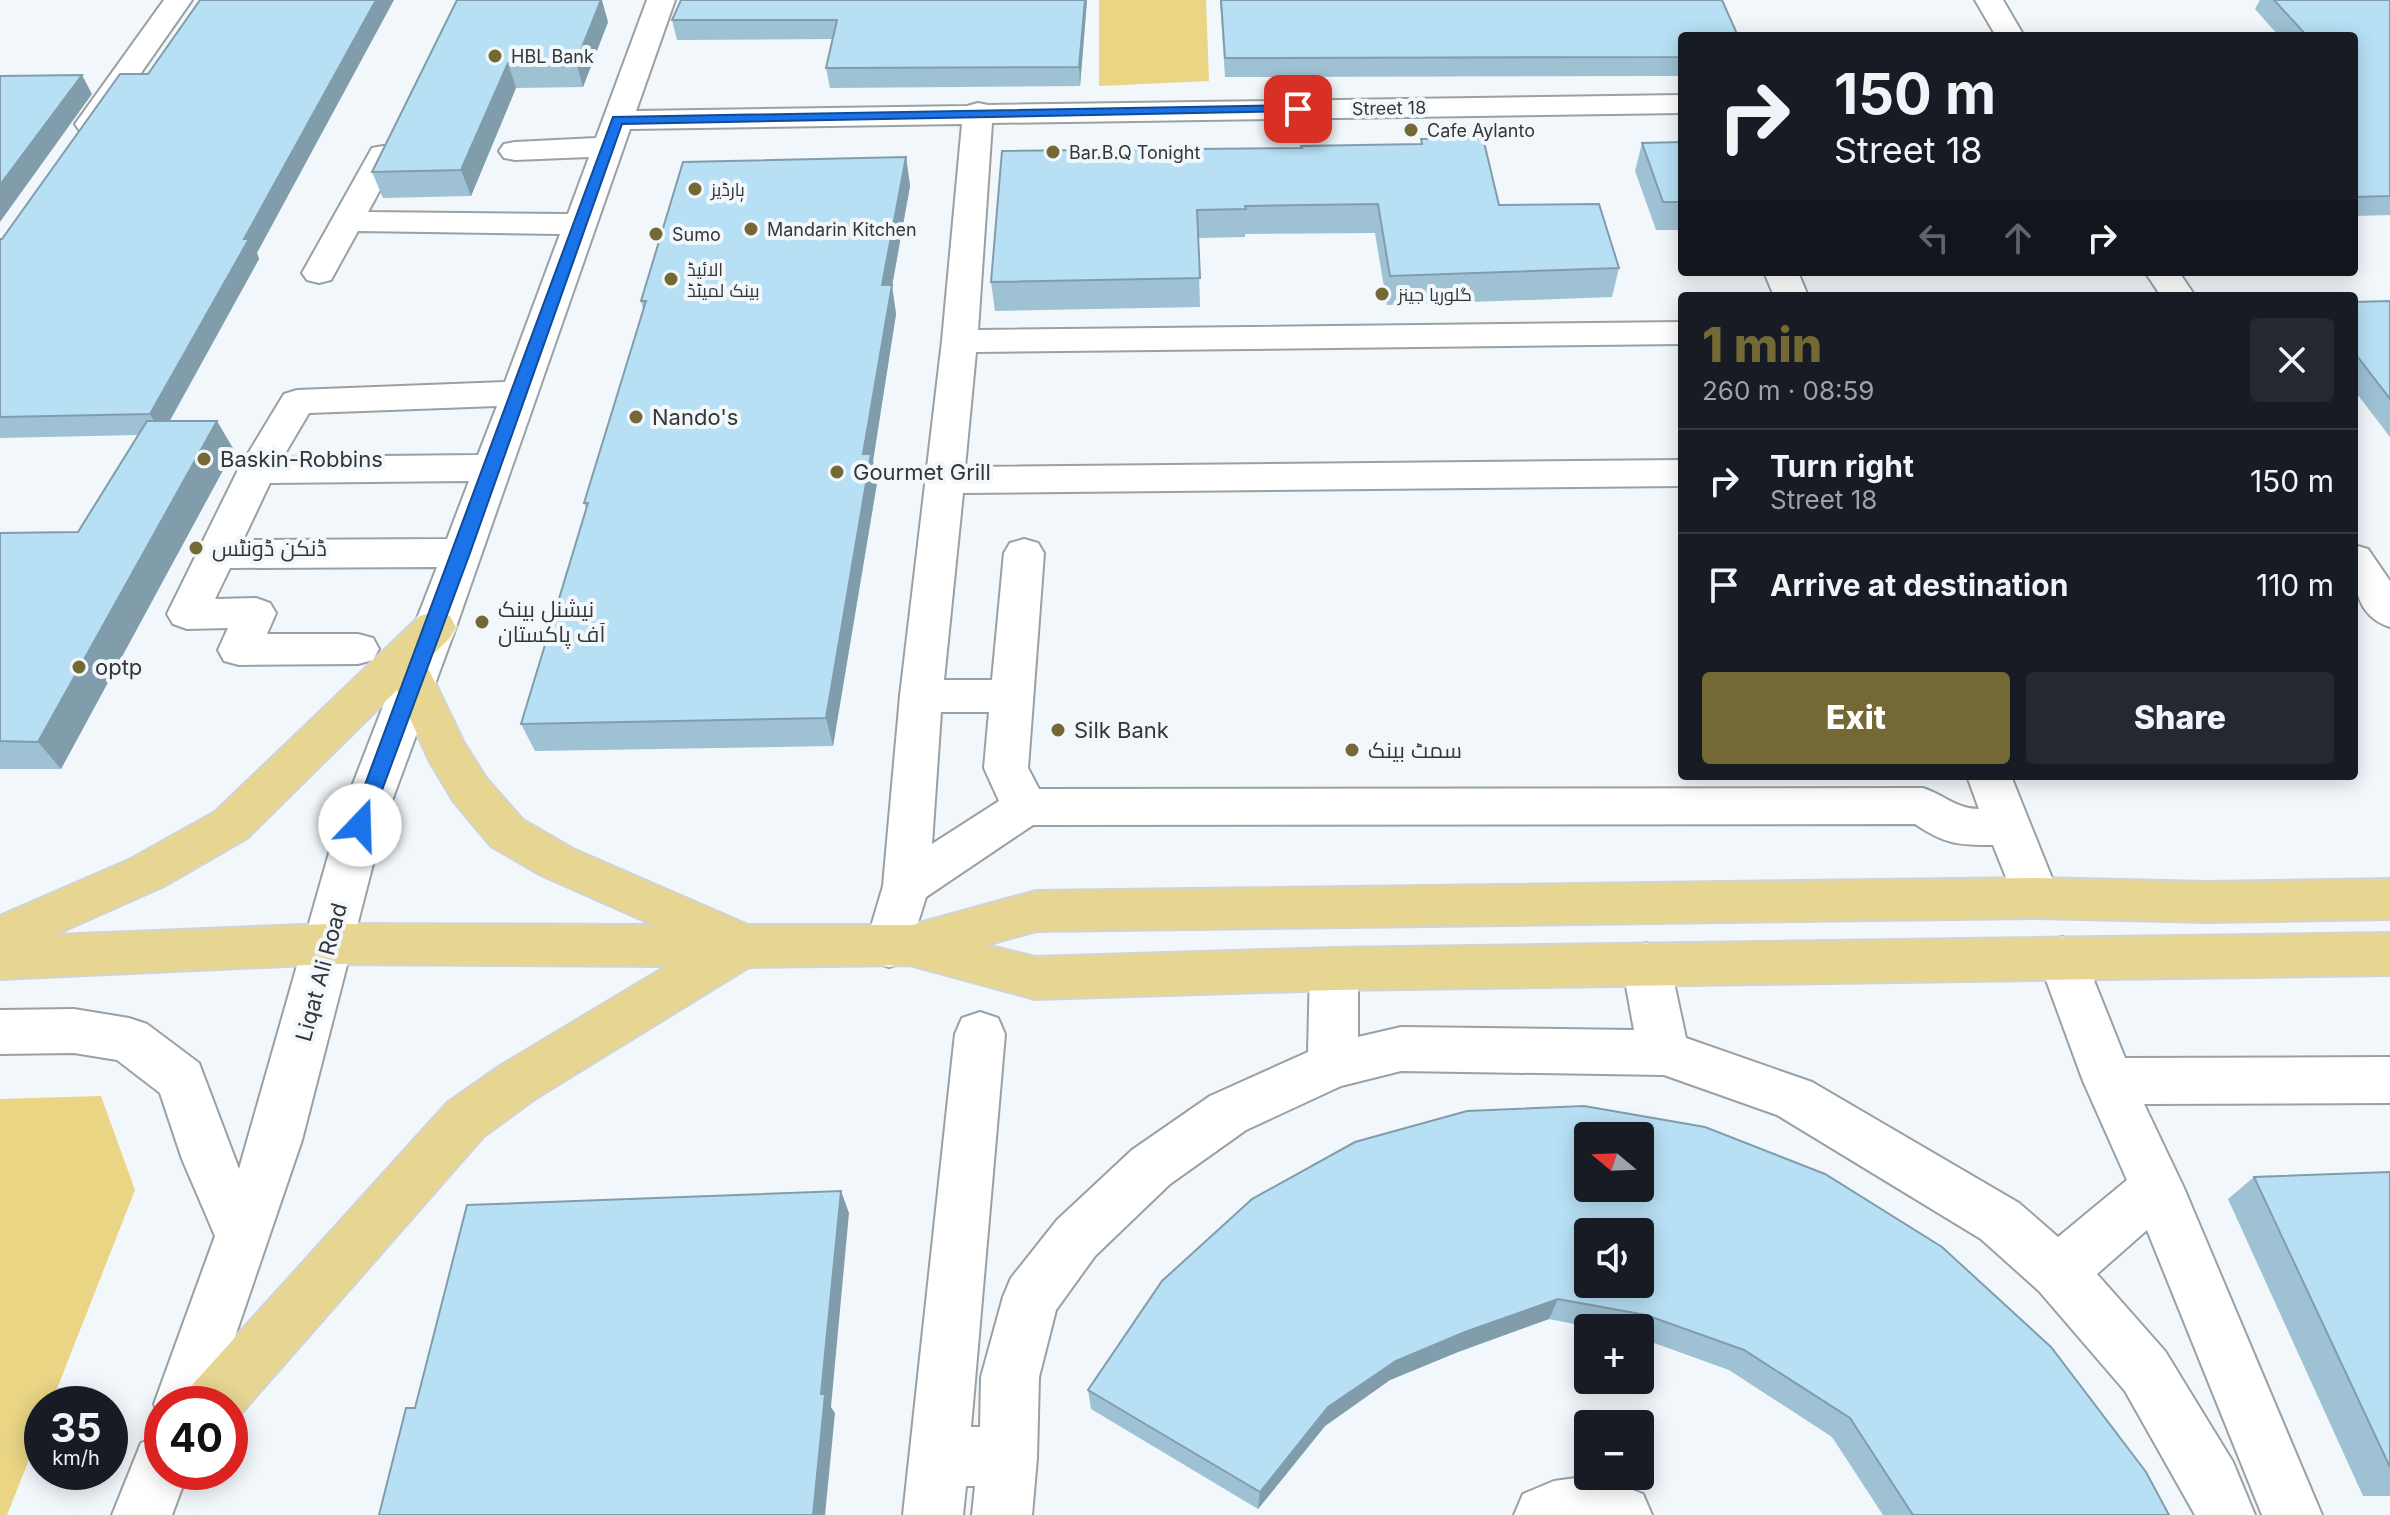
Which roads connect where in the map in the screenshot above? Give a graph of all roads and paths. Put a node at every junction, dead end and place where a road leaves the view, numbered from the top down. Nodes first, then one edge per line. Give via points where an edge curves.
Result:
1 (178, 0) edge
2 (661, 0) edge
3 (1989, 0) edge
4 (2008, 32) edge
5 (1678, 104) edge
6 (978, 112) junction
7 (612, 134) junction
8 (71, 150) edge
9 (515, 151) dead end
10 (383, 155) edge
11 (347, 221) junction
12 (580, 224) junction
13 (319, 273) dead end
14 (1678, 333) edge
15 (960, 341) junction
16 (519, 393) junction
17 (492, 468) junction
18 (257, 470) junction
19 (1678, 473) edge
20 (943, 480) junction
21 (462, 553) junction
22 (1024, 553) dead end
23 (217, 554) junction
24 (2358, 565) edge
25 (2390, 612) edge
26 (435, 627) junction
27 (358, 649) dead end
28 (414, 681) junction
29 (921, 696) junction
30 (1012, 696) junction
31 (1991, 780) edge
32 (1025, 807) junction
33 (2010, 827) junction
34 (906, 886) junction
35 (2037, 898) junction
36 (2390, 899) edge
37 (0, 937) edge
38 (329, 944) junction
39 (745, 944) junction
40 (901, 946) junction
41 (2390, 954) edge
42 (0, 958) edge
43 (2062, 958) junction
44 (1646, 964) junction
45 (1334, 969) junction
46 (0, 1032) edge
47 (980, 1034) dead end
48 (1664, 1053) junction
49 (1333, 1065) junction
50 (2390, 1080) edge
51 (2108, 1081) junction
52 (2157, 1188) junction
53 (242, 1236) junction
54 (2058, 1272) junction
55 (189, 1386) edge
56 (229, 1386) edge
57 (938, 1455) junction
58 (1008, 1458) junction
59 (152, 1490) edge
60 (142, 1515) edge
61 (933, 1515) edge
62 (1002, 1515) edge
63 (1544, 1515) edge
64 (1622, 1515) edge
65 (2225, 1515) edge
66 (2292, 1515) edge

1 - 8 street
2 - 7 street, Liqat Ali Road
3 - 4 street
5 - 6 street, Street 18
6 - 7 street, Street 18
6 - 15 street
7 - 9 street, Street 18
7 - 12 street, Liqat Ali Road
10 - 11 street
11 - 12 street
11 - 13 street
12 - 16 street, Liqat Ali Road
14 - 15 street
15 - 20 street
16 - 17 street, Liqat Ali Road
16 - 18 street via 297,402
17 - 18 street
17 - 21 street, Liqat Ali Road
18 - 23 street
19 - 20 street
20 - 29 street
21 - 23 street
21 - 26 street, Liqat Ali Road
22 - 30 street
23 - 27 street via 187,614 256,613 239,650
24 - 25 street
26 - 28 street, Liqat Ali Road
26 - 37 main road via 231,825 140,876
28 - 38 street, Liqat Ali Road via 360,825
28 - 39 main road via 453,763 507,833 557,862
29 - 30 street
29 - 34 street
30 - 32 street via 1006,768
31 - 33 street
32 - 33 street via 1923,806 1955,827
32 - 34 street
33 - 35 street
34 - 40 street
35 - 36 main road
35 - 40 main road via 1036,911
38 - 39 main road
38 - 42 main road
38 - 53 street, Liqat Ali Road via 276,1140
39 - 40 main road
39 - 56 main road via 465,1120
40 - 45 main road via 1035,978
41 - 43 main road
43 - 44 main road
43 - 51 street
44 - 45 main road
44 - 48 street
45 - 49 street
46 - 53 street via 74,1031 129,1040 181,1079
47 - 57 street
48 - 49 street via 1401,1049
48 - 54 street via 1794,1098 2000,1221
49 - 58 street via 1228,1113 1151,1167 1076,1238 1031,1297 1010,1377
50 - 51 street
51 - 52 street
52 - 54 street
52 - 66 street
53 - 55 street, Liqat Ali Road
54 - 65 street via 2145,1371 2212,1483
57 - 58 street
57 - 61 street
58 - 62 street
59 - 60 street
63 - 64 street via 1596,1506

